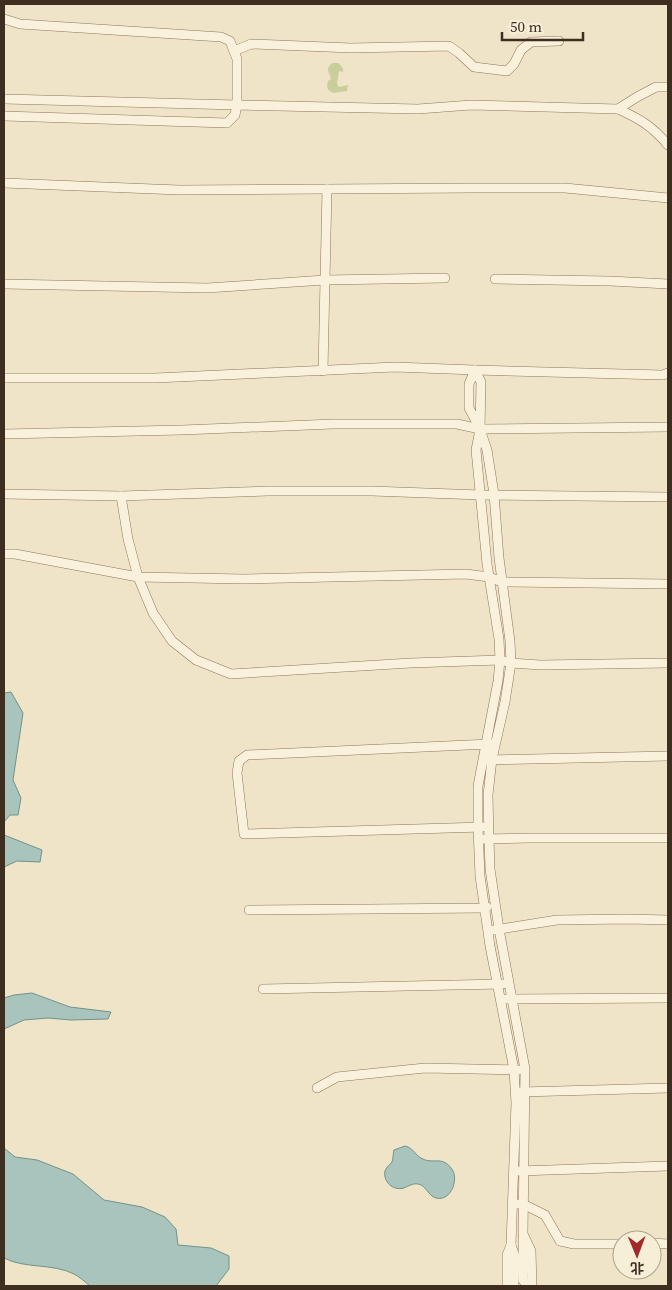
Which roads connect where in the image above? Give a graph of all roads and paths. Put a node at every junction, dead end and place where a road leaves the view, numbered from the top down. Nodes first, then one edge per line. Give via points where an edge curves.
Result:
1 (4, 19) edge
2 (559, 41) dead end
3 (234, 51) junction
4 (668, 87) edge
5 (4, 99) edge
6 (237, 105) junction
7 (618, 109) junction
8 (4, 116) edge
9 (668, 145) edge
10 (4, 183) edge
11 (327, 189) junction
12 (668, 198) edge
13 (445, 278) dead end
14 (495, 279) dead end
15 (325, 280) junction
16 (4, 284) edge
17 (668, 284) edge
18 (475, 370) junction
19 (323, 371) junction
20 (668, 374) edge
21 (4, 378) edge
22 (668, 427) edge
23 (480, 429) junction
24 (4, 434) edge
25 (4, 494) edge
26 (494, 494) junction
27 (481, 495) junction
28 (121, 496) junction
29 (668, 497) edge
30 (4, 554) edge
31 (489, 576) junction
32 (138, 577) junction
33 (502, 582) junction
34 (668, 584) edge
35 (500, 660) junction
36 (511, 663) junction
37 (668, 663) edge
38 (485, 744) junction
39 (496, 744) junction
40 (668, 756) edge
41 (487, 760) junction
42 (489, 827) junction
43 (478, 828) junction
44 (668, 838) edge
45 (489, 839) junction
46 (478, 840) junction
47 (495, 905) junction
48 (484, 908) junction
49 (249, 910) dead end
50 (668, 920) edge
51 (499, 929) junction
52 (488, 931) junction
53 (508, 983) junction
54 (498, 985) junction
55 (263, 989) dead end
56 (668, 998) edge
57 (501, 999) junction
58 (512, 999) junction
59 (526, 1069) junction
60 (514, 1070) junction
61 (317, 1088) dead end
62 (668, 1088) edge
63 (526, 1092) junction
64 (516, 1093) junction
65 (668, 1166) edge
66 (524, 1170) junction
67 (514, 1171) junction
68 (512, 1204) junction
69 (523, 1204) junction
70 (523, 1234) junction
71 (612, 1244) edge
72 (511, 1245) junction
73 (507, 1286) edge
74 (514, 1286) edge
75 (528, 1286) edge
76 (532, 1286) edge

1 - 3 street via 20,24 221,37 230,41
2 - 3 street via 531,42 507,71 474,67 449,46 351,48 250,44
3 - 6 street via 238,59
4 - 7 street via 656,87
5 - 6 street
6 - 7 street via 418,110 471,105
6 - 8 street via 235,115 227,123
7 - 9 street via 639,119
10 - 11 street via 179,190
11 - 12 street via 564,188
11 - 15 street
13 - 15 street
14 - 17 street
15 - 16 street via 207,288
15 - 19 street
18 - 19 street via 395,367
18 - 20 street
18 - 23 street via 481,382
19 - 21 street via 155,378
22 - 23 street
23 - 24 street via 457,424 342,424
23 - 26 street
23 - 27 street via 476,450
25 - 28 street
26 - 27 street
26 - 29 street
26 - 33 street
27 - 28 street via 268,491
27 - 31 street
28 - 32 street
30 - 32 street
31 - 32 street
31 - 33 street
31 - 35 street
32 - 35 street via 153,613 172,641 196,660 231,674
33 - 34 street
33 - 36 street
35 - 36 street
35 - 38 street
36 - 37 street
36 - 39 street
38 - 39 street
38 - 41 street
38 - 43 street via 247,755 238,761 244,834
39 - 41 street
40 - 41 street
41 - 42 street
41 - 43 street via 478,786
42 - 43 street
42 - 45 street
43 - 46 street
44 - 45 street
45 - 46 street
45 - 47 street
46 - 48 street
47 - 48 street
47 - 51 street
48 - 49 street
48 - 52 street
50 - 51 street via 557,920
51 - 52 street
51 - 53 street
52 - 54 street
53 - 54 street
53 - 58 street
54 - 55 street
54 - 57 street
56 - 58 street
57 - 58 street
57 - 60 street
58 - 59 street
59 - 60 street
59 - 63 street
60 - 61 street via 425,1068 337,1077
60 - 64 street
62 - 63 street
63 - 64 street
63 - 66 street
64 - 67 street
65 - 66 street
66 - 67 street
66 - 69 street
67 - 68 street
68 - 69 street
68 - 72 street
69 - 70 street
69 - 71 street via 545,1215 560,1241
70 - 75 street via 523,1280
70 - 76 street via 531,1251
72 - 73 street
72 - 74 street via 515,1256

